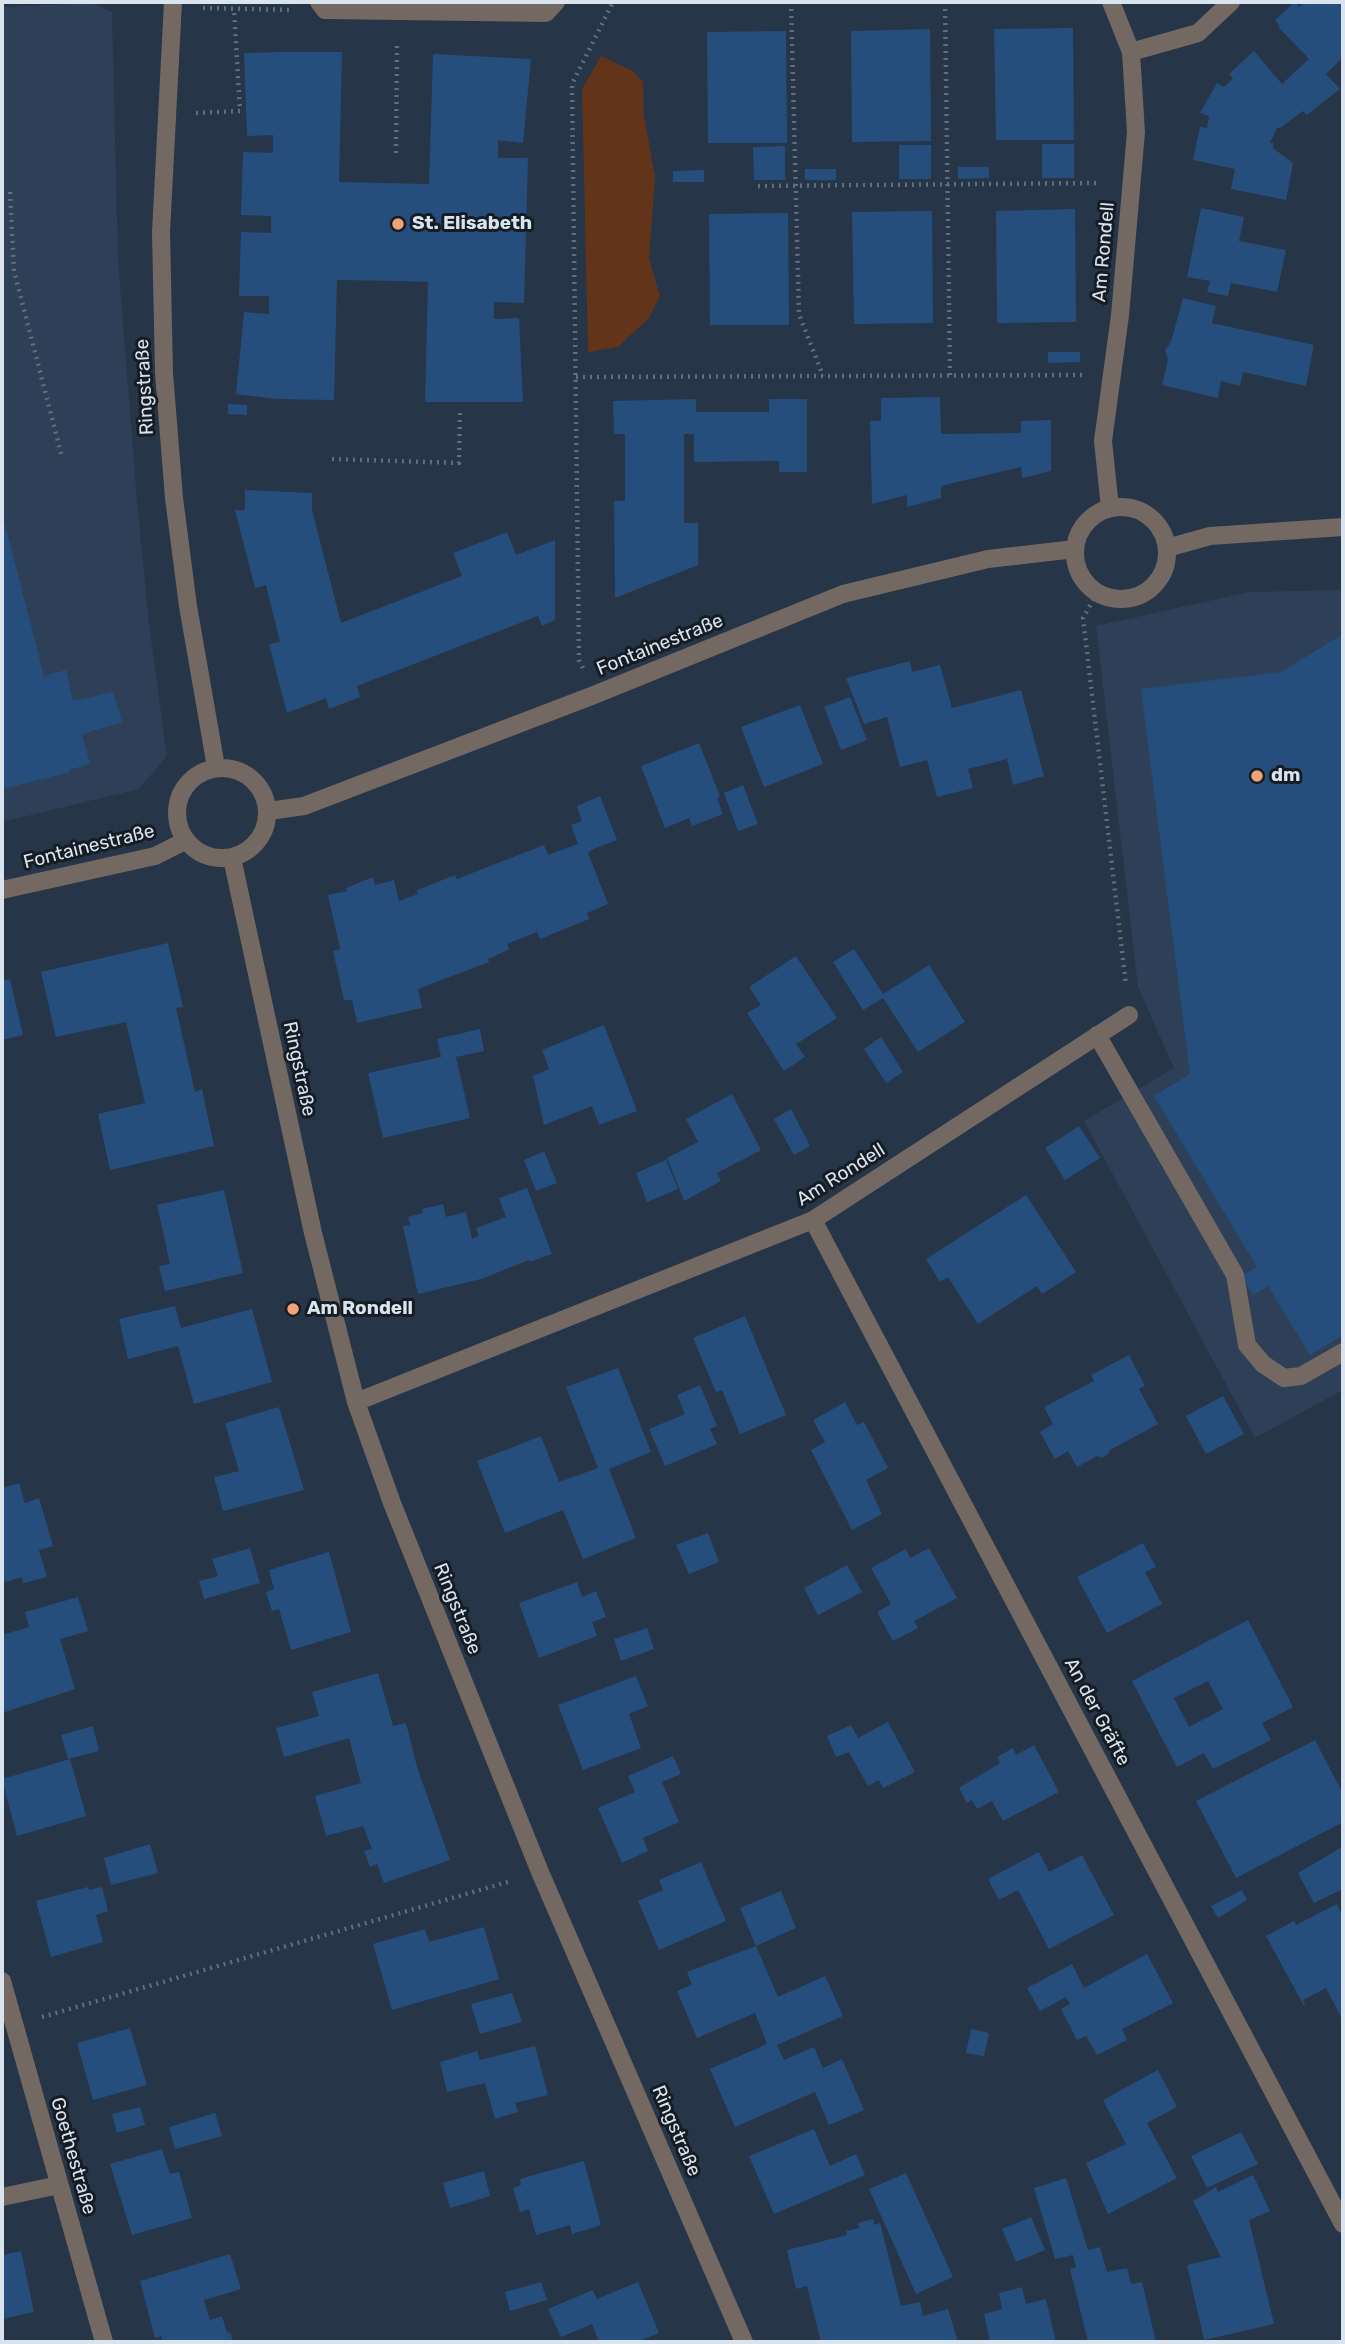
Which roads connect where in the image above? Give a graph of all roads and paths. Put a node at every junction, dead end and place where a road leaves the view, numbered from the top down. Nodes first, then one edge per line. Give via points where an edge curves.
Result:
1 (556, 2) edge
2 (613, 2) edge
3 (791, 2) edge
4 (945, 2) edge
5 (1111, 2) edge
6 (1231, 2) edge
7 (173, 5) edge
8 (322, 6) edge
9 (234, 10) junction
10 (397, 12) junction
11 (1131, 51) junction
12 (167, 113) junction
13 (396, 153) dead end
14 (1131, 183) junction
15 (796, 185) junction
16 (947, 185) junction
17 (758, 186) dead end
18 (10, 192) dead end
19 (950, 375) junction
20 (1112, 375) junction
21 (823, 376) junction
22 (576, 377) junction
23 (460, 411) dead end
24 (62, 457) dead end
25 (332, 459) dead end
26 (1111, 508) junction
27 (1343, 527) edge
28 (1167, 548) junction
29 (1075, 549) junction
30 (1097, 593) junction
31 (594, 695) junction
32 (216, 767) junction
33 (269, 811) junction
34 (185, 841) junction
35 (232, 858) junction
36 (2, 890) edge
37 (1129, 1015) joint
38 (1097, 1035) junction
39 (813, 1220) junction
40 (1343, 1352) edge
41 (356, 1402) junction
42 (540, 1872) junction
43 (2, 1981) edge
44 (14, 2025) junction
45 (59, 2185) junction
46 (2, 2197) edge
47 (1343, 2224) edge
48 (104, 2342) edge
49 (744, 2342) edge

1 - 10 street via 546,13
2 - 22 path via 572,83
3 - 15 path
4 - 16 path
5 - 11 street, Am Rondell
6 - 11 street via 1198,33
7 - 9 path
7 - 12 street, Ringstraße
8 - 9 path
8 - 10 street
9 - 12 path via 240,111
10 - 13 path
11 - 14 street, Am Rondell via 1136,132
12 - 32 street, Ringstraße via 161,232 170,455 189,614
14 - 16 path
14 - 20 street, Am Rondell
15 - 16 path
15 - 17 path
15 - 21 path via 799,314
16 - 19 path
18 - 24 path via 14,271
19 - 20 path
19 - 21 path
20 - 26 street, Am Rondell via 1103,441
21 - 22 path
22 - 31 path via 579,660
23 - 25 path via 458,463
26 - 28 street via 1130,508 1148,515 1161,530
26 - 29 street via 1093,516 1081,530
27 - 28 street via 1210,536
28 - 30 street via 1166,567 1140,596 1118,599
29 - 30 street via 1080,573
29 - 31 street, Fontainestraße via 988,559 843,594
30 - 37 path via 1083,618
31 - 33 street, Fontainestraße via 304,806
32 - 33 street via 241,771 261,786
32 - 34 street via 194,776 180,795 176,819
33 - 35 street via 259,841
34 - 35 street via 198,853
34 - 36 street, Fontainestraße via 155,856
35 - 41 street, Ringstraße via 313,1233
37 - 38 street, Am Rondell
38 - 39 street, Am Rondell
38 - 40 street via 1235,1275 1247,1346 1263,1364 1284,1377 1301,1376
39 - 41 street, Am Rondell
39 - 47 street, An der Gräfte
41 - 42 street, Ringstraße
42 - 44 path
42 - 49 street, Ringstraße
43 - 44 street, Goethestraße
44 - 45 street, Goethestraße
45 - 46 street
45 - 48 street, Goethestraße

